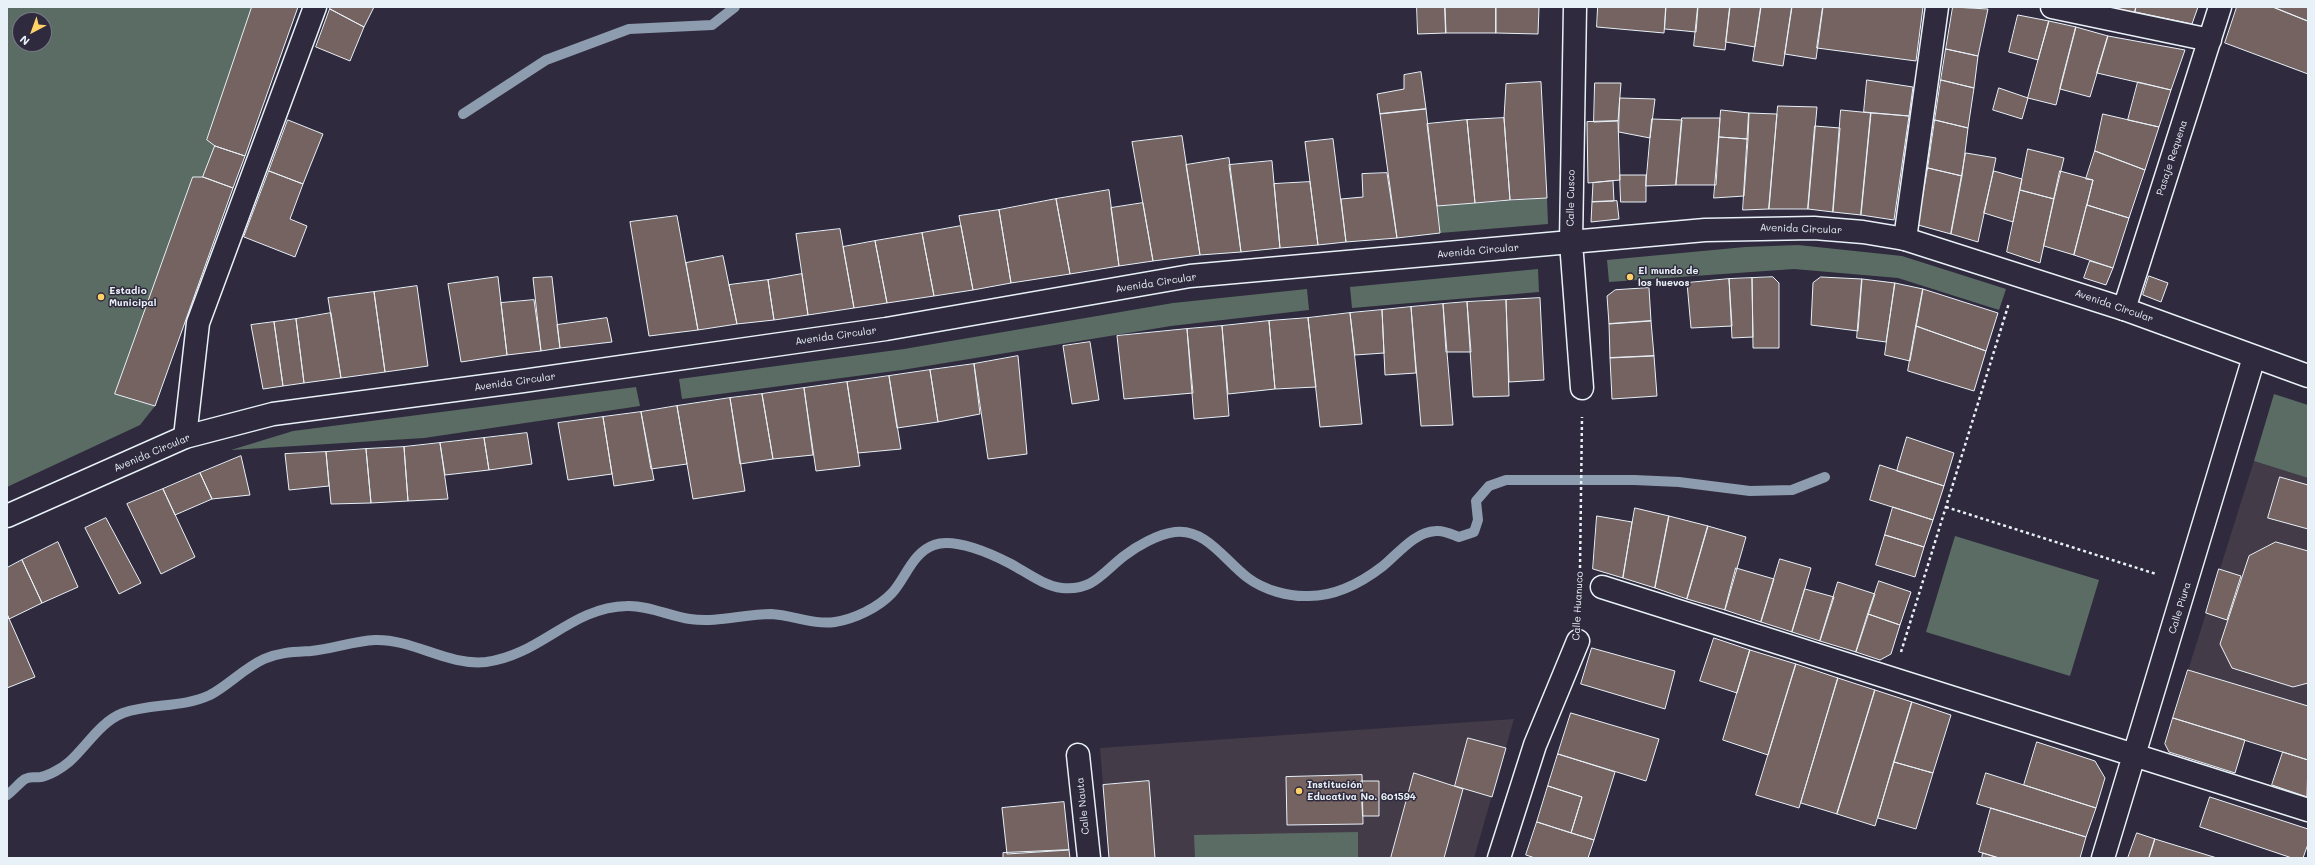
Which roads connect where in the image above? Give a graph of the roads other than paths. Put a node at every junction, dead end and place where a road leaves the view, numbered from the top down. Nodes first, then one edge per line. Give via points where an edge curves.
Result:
1 (315, 7) edge
2 (1575, 7) edge
3 (1937, 7) edge
4 (2052, 7) edge
5 (2220, 7) edge
6 (2210, 40) junction
7 (1905, 239) junction
8 (1571, 242) junction
9 (2124, 309) junction
10 (2254, 357) junction
11 (2308, 376) edge
12 (1582, 388) road end
13 (185, 437) junction
14 (7, 516) edge
15 (1602, 587) dead end
16 (1578, 641) dead end
17 (2136, 754) junction
18 (1078, 755) dead end
19 (2308, 810) edge
20 (1089, 858) edge
21 (1499, 858) edge
22 (2103, 858) edge

1 - 13 street via 198,323
2 - 8 street, Calle Cusco
3 - 7 street
4 - 6 street
5 - 6 street, Pasaje Requena
6 - 9 street, Pasaje Requena
7 - 8 street, Avenida Circular via 1856,232 1773,228 1705,230
7 - 9 street, Avenida Circular
8 - 12 street, Calle Cusco
8 - 13 street, Avenida Circular via 1190,276 886,329 273,414
9 - 10 street, Avenida Circular
10 - 11 street, Avenida Circular
10 - 17 street, Calle Piura
13 - 14 street, Avenida Circular
15 - 17 street
16 - 21 street, Calle Huanuco via 1535,745
17 - 19 street
17 - 22 street, Calle Piura
18 - 20 street, Calle Nauta

